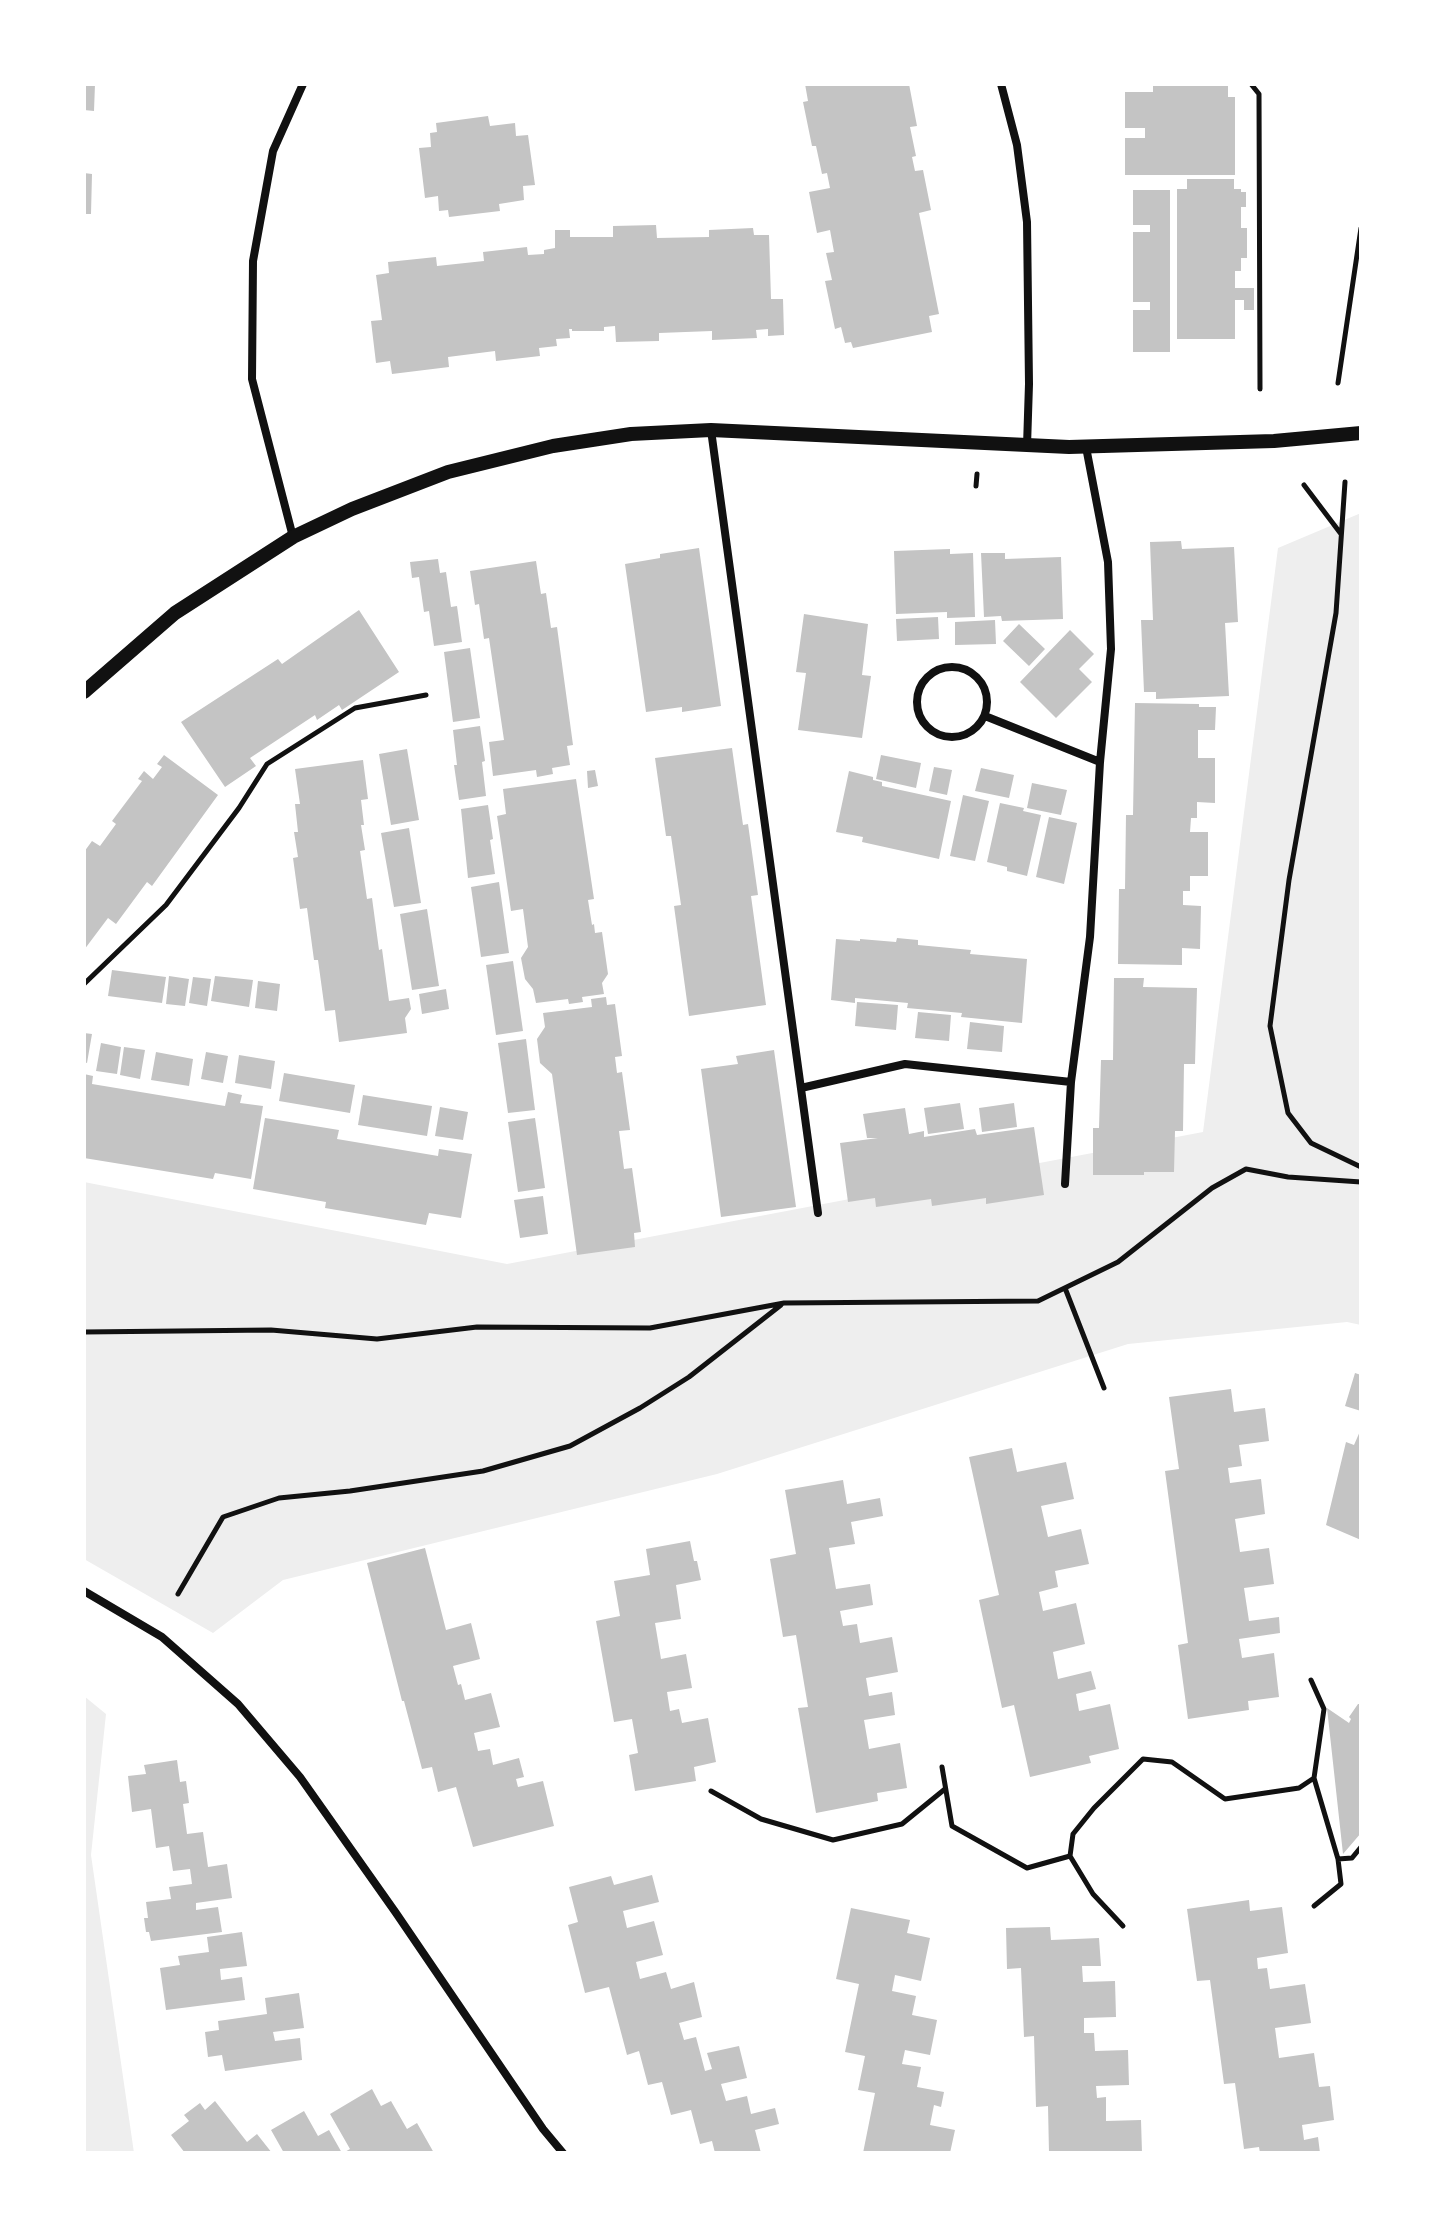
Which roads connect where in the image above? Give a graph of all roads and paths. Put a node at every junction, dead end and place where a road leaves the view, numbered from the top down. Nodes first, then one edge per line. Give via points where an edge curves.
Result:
1 (303, 84) edge
2 (1001, 84) edge
3 (1251, 84) edge
4 (1361, 228) edge
5 (1338, 383) dead end
6 (1260, 389) dead end
7 (711, 430) junction
8 (1361, 433) edge
9 (1027, 446) junction
10 (1086, 447) junction
11 (977, 474) dead end
12 (1345, 482) dead end
13 (1304, 485) dead end
14 (976, 486) dead end
15 (1341, 534) junction
16 (293, 537) junction
17 (84, 692) edge
18 (426, 695) dead end
19 (985, 716) junction
20 (1100, 762) junction
21 (84, 984) edge
22 (1071, 1082) junction
23 (801, 1088) junction
24 (1361, 1167) edge
25 (1361, 1182) edge
26 (1065, 1184) dead end
27 (818, 1213) dead end
28 (1065, 1288) junction
29 (784, 1303) junction
30 (84, 1332) edge
31 (1104, 1388) dead end
32 (84, 1591) edge
33 (178, 1594) dead end
34 (1311, 1680) dead end
35 (942, 1767) dead end
36 (1314, 1778) junction
37 (945, 1789) junction
38 (711, 1791) dead end
39 (1361, 1847) edge
40 (1070, 1856) junction
41 (1338, 1859) junction
42 (1314, 1906) dead end
43 (1123, 1926) dead end
44 (563, 2153) edge

1 - 16 street via 273,151 253,261 252,379
2 - 9 street via 1017,145 1027,222
3 - 6 path via 1259,94
4 - 5 path
7 - 9 street
7 - 16 street via 631,434 553,446 448,472
7 - 23 street
8 - 10 street
9 - 10 street
10 - 20 street via 1108,562 1111,649
11 - 14 path
12 - 15 path
13 - 15 path
15 - 24 path via 1336,613 1289,880 1270,1026 1288,1113 1311,1143
16 - 17 street via 175,613
18 - 21 path via 355,708 267,764 166,905
19 - 19 street via 984,686 963,668 938,669 920,687 919,713 935,733 963,736
19 - 20 street
20 - 22 street via 1090,937
22 - 23 street via 905,1064
22 - 26 street
23 - 27 street
25 - 28 path via 1246,1169 1212,1188 1118,1262
28 - 29 path via 1038,1301
28 - 31 path
29 - 30 path via 650,1328 477,1327 377,1339 271,1330
29 - 33 path via 689,1377 570,1446 483,1471 279,1498 223,1517
32 - 44 street via 162,1637 238,1704 300,1777
34 - 36 path via 1324,1709
35 - 37 path
36 - 40 path via 1299,1788 1225,1799 1172,1762 1143,1759 1073,1834
36 - 41 path
37 - 38 path via 902,1824 833,1840 761,1819
37 - 40 path via 952,1826 1027,1868
39 - 41 path via 1352,1858
40 - 43 path via 1093,1894
41 - 42 path via 1341,1884

